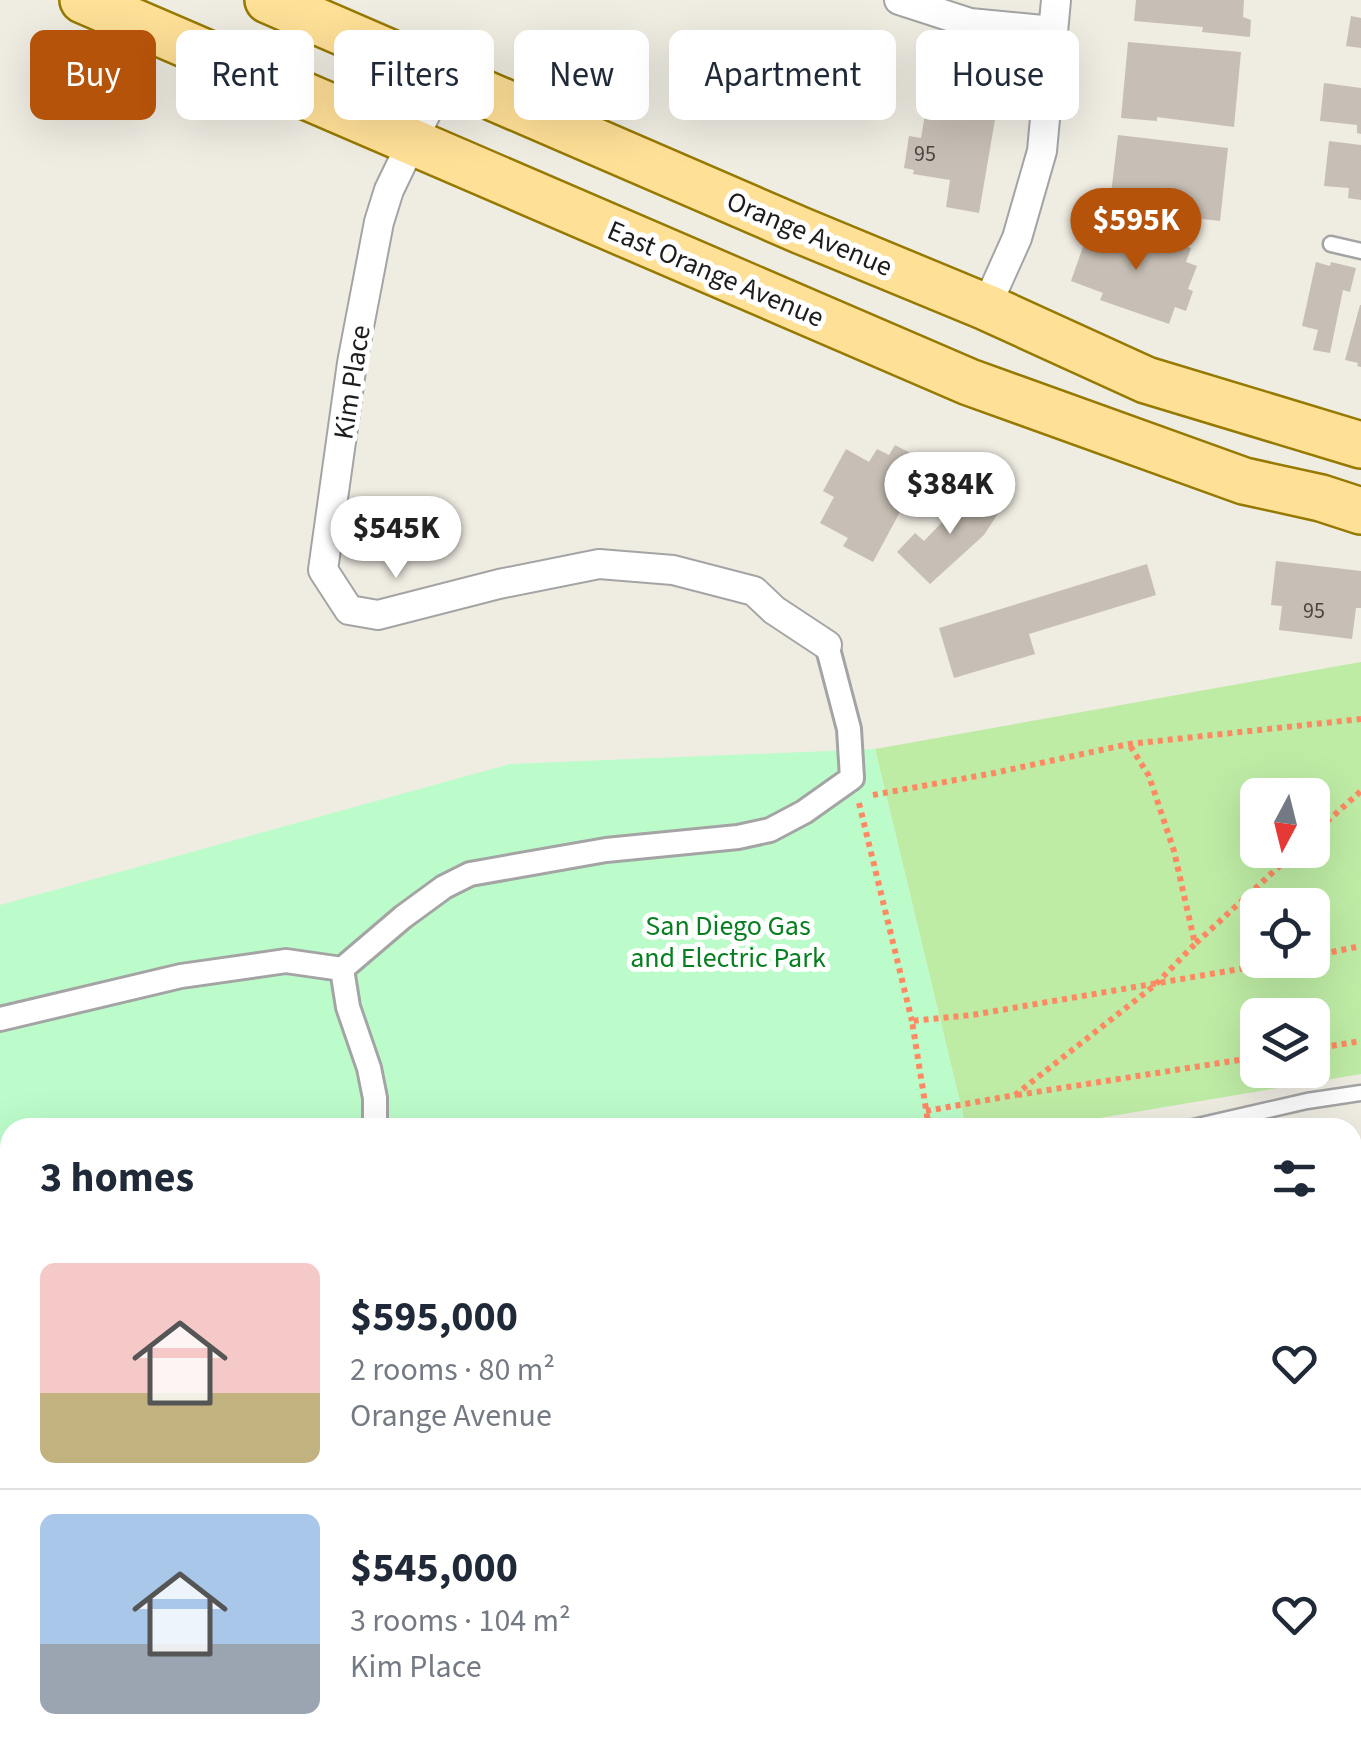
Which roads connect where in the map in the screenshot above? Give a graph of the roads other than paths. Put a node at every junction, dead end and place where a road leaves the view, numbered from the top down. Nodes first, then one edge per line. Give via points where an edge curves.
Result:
1 (83, 0) edge
2 (268, 0) edge
3 (899, 0) edge
4 (1056, 0) edge
5 (337, 30) edge
6 (1041, 30) edge
7 (1053, 30) edge
8 (494, 98) edge
9 (423, 120) edge
10 (1045, 120) edge
11 (412, 142) junction
12 (1331, 244) dead end
13 (1361, 251) edge
14 (986, 306) junction
15 (955, 376) junction
16 (1361, 445) edge
17 (1361, 512) edge
18 (827, 645) joint
19 (342, 969) junction
20 (0, 1019) edge
21 (1361, 1093) edge
22 (375, 1118) edge
23 (1231, 1118) edge

1 - 11 main road, East Orange Avenue
2 - 5 main road, Orange Avenue
3 - 6 street via 970,24
4 - 7 street
8 - 14 main road, Orange Avenue
9 - 11 street, Kim Place
10 - 14 street via 1016,238
11 - 15 main road, East Orange Avenue
11 - 18 street, Kim Place via 379,222 323,570 350,610 378,616 599,564 673,570 754,591
12 - 13 lane
14 - 15 main road
14 - 16 main road, Orange Avenue via 1146,380
15 - 17 main road, East Orange Avenue via 1244,481
18 - 19 street via 849,729 852,778 804,812 770,830 738,836 470,874 403,916
19 - 20 street via 286,961 181,976
19 - 22 street
21 - 23 lane

